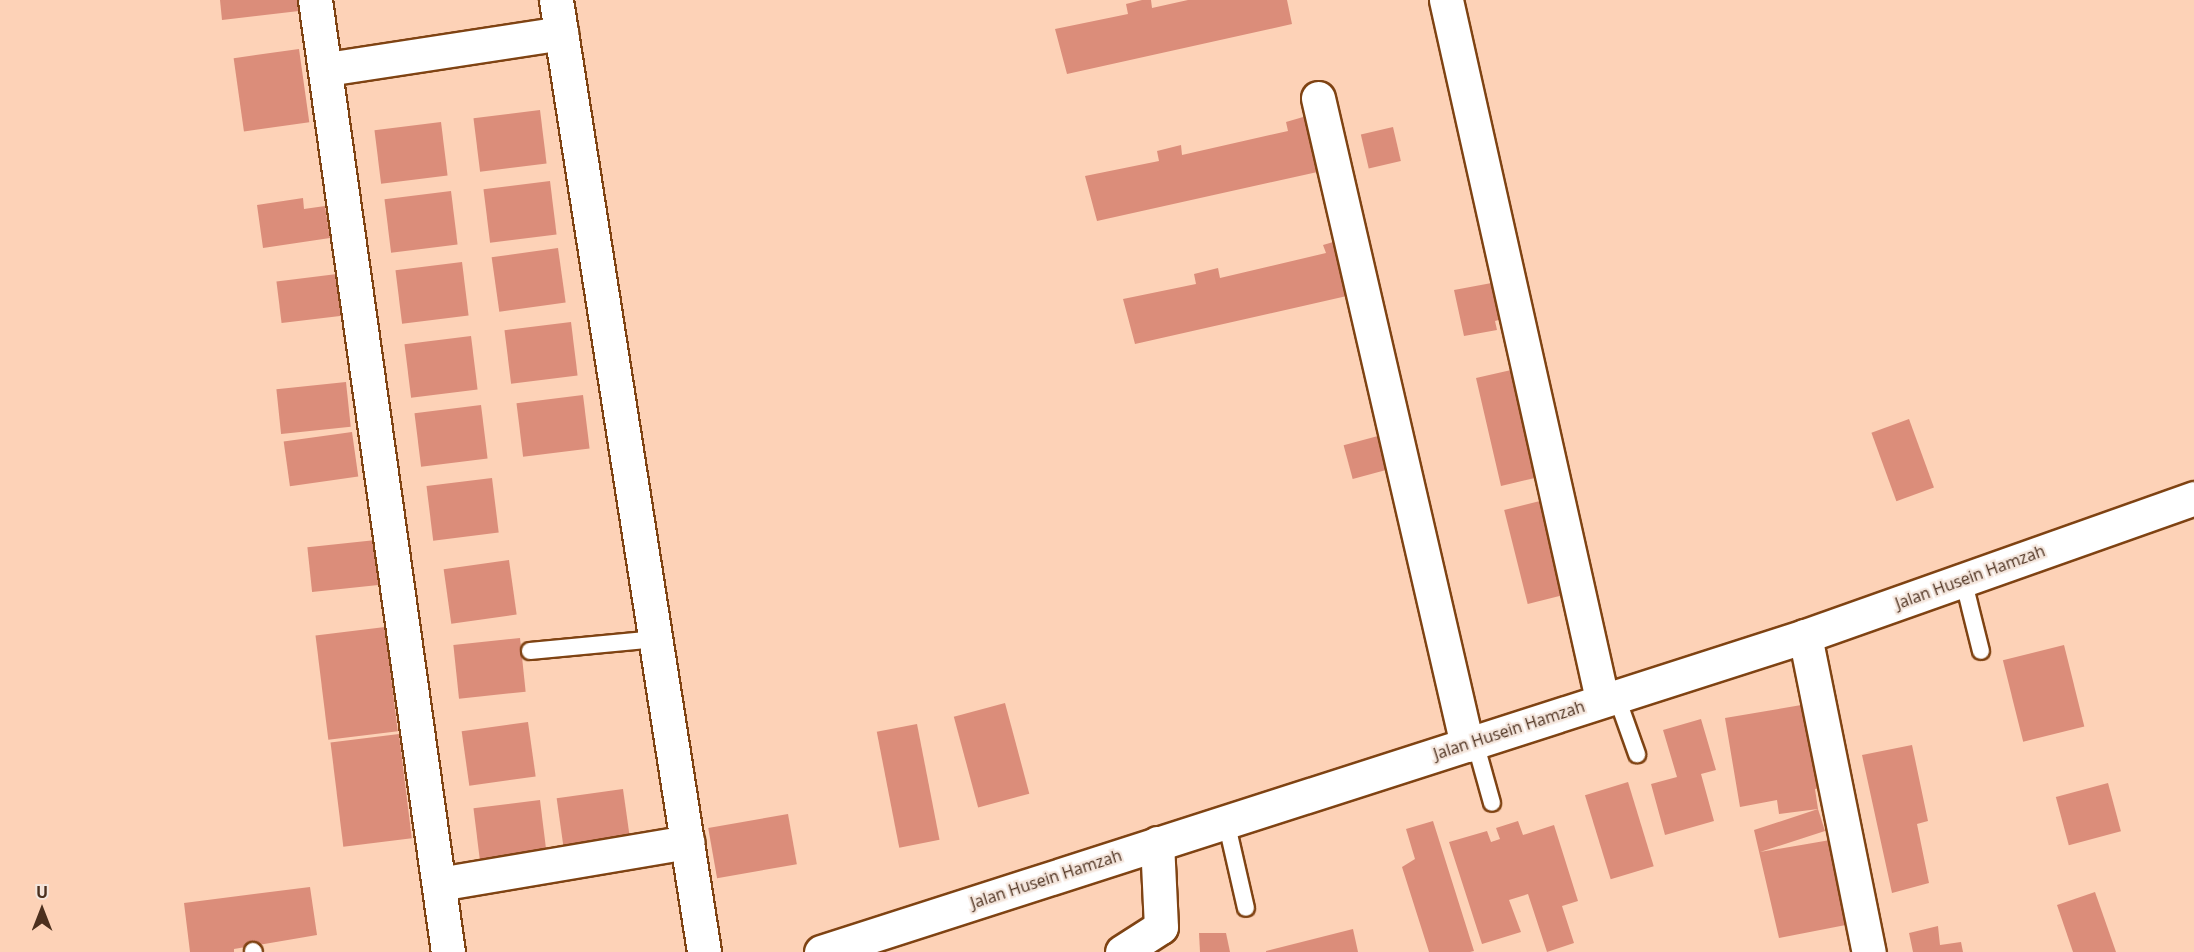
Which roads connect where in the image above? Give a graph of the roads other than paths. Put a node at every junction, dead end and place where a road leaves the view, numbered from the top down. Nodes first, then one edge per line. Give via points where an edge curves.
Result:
1 (315, 0) edge
2 (556, 0) edge
3 (1446, 0) edge
4 (561, 33) junction
5 (327, 69) junction
6 (1318, 98) dead end
7 (2194, 498) edge
8 (1963, 579) junction
9 (1805, 636) junction
10 (656, 639) junction
11 (530, 651) dead end
12 (1982, 651) dead end
13 (1609, 697) junction
14 (1471, 743) junction
15 (1637, 754) dead end
16 (1492, 803) dead end
17 (1226, 821) junction
18 (687, 842) junction
19 (1157, 843) junction
20 (439, 884) junction
21 (1246, 908) dead end
22 (448, 952) edge
23 (704, 952) edge
24 (821, 952) edge
25 (1122, 952) edge
26 (1869, 952) edge

1 - 5 street
2 - 4 street
3 - 13 street
4 - 5 street
4 - 10 street
5 - 20 street
6 - 14 street
7 - 8 street, Jalan Husein Hamzah
8 - 9 street, Jalan Husein Hamzah
8 - 12 lane
9 - 13 street, Jalan Husein Hamzah
9 - 26 street
10 - 11 lane
10 - 18 street
13 - 14 street, Jalan Husein Hamzah
13 - 15 lane
14 - 16 lane
14 - 17 street, Jalan Husein Hamzah
17 - 19 street, Jalan Husein Hamzah
17 - 21 lane
18 - 20 street
18 - 23 street
19 - 24 street, Jalan Husein Hamzah
19 - 25 street via 1161,927
20 - 22 street

